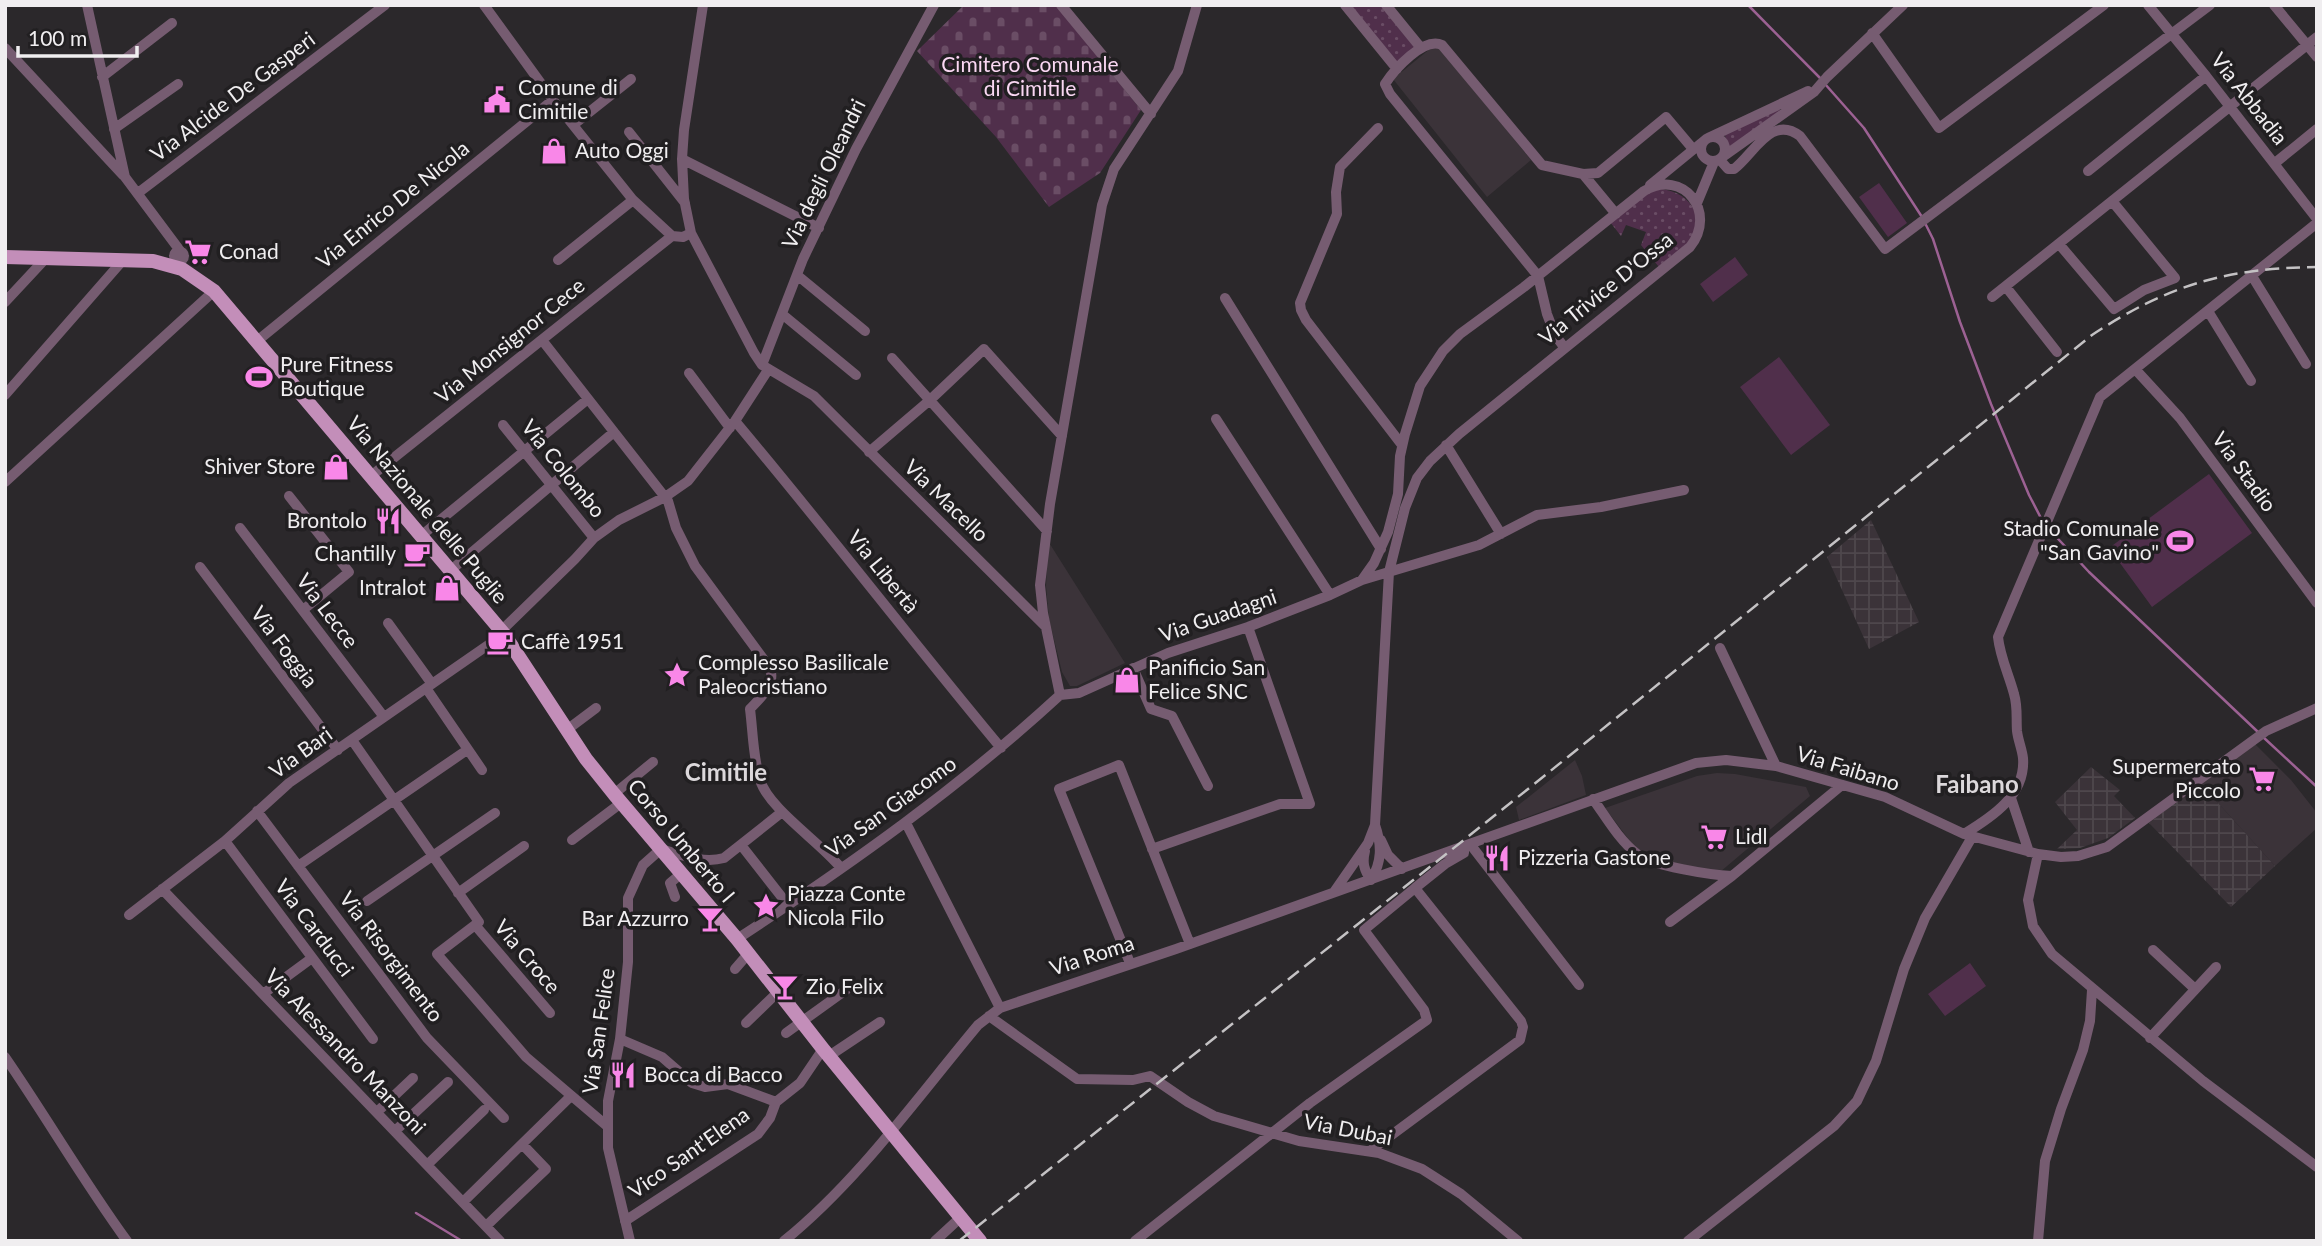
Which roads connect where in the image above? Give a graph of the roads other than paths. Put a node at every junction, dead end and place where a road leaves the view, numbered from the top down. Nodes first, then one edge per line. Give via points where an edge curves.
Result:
1 (88, 5) edge
2 (385, 5) edge
3 (484, 5) edge
4 (704, 5) edge
5 (934, 5) edge
6 (1062, 5) edge
7 (1197, 5) edge
8 (1345, 5) edge
9 (1386, 5) edge
10 (2104, 5) edge
11 (2148, 5) edge
12 (2210, 5) edge
13 (2274, 5) edge
14 (1896, 7) edge
15 (172, 23) dead end
16 (1872, 33) junction
17 (2173, 35) junction
18 (2317, 37) edge
19 (2307, 45) junction
20 (5, 48) edge
21 (1421, 48) junction
22 (2317, 57) edge
23 (1396, 69) junction
24 (2207, 76) junction
25 (102, 77) junction
26 (631, 79) dead end
27 (178, 84) dead end
28 (1813, 91) junction
29 (553, 100) junction
30 (2230, 106) junction
31 (1151, 114) junction
32 (573, 125) junction
33 (1378, 128) dead end
34 (114, 129) junction
35 (2317, 129) edge
36 (629, 132) dead end
37 (1707, 139) junction
38 (1693, 149) junction
39 (682, 159) junction
40 (1719, 159) junction
41 (2275, 163) junction
42 (2088, 171) dead end
43 (1583, 174) junction
44 (125, 177) junction
45 (1644, 191) junction
46 (138, 193) junction
47 (633, 200) junction
48 (2112, 201) junction
49 (685, 203) junction
50 (1697, 203) junction
51 (1616, 214) junction
52 (2317, 221) edge
53 (819, 228) junction
54 (691, 233) junction
55 (672, 236) junction
56 (2059, 244) junction
57 (179, 255) junction
58 (5, 257) edge
59 (46, 258) junction
60 (124, 259) junction
61 (558, 260) dead end
62 (160, 262) junction
63 (2256, 272) junction
64 (192, 275) junction
65 (797, 275) junction
66 (1538, 276) junction
67 (2006, 287) junction
68 (214, 291) junction
69 (1992, 297) dead end
70 (1225, 298) dead end
71 (5, 302) edge
72 (2208, 311) junction
73 (782, 314) junction
74 (865, 331) dead end
75 (542, 340) junction
76 (257, 341) junction
77 (1564, 346) junction
78 (2057, 352) dead end
79 (892, 358) dead end
80 (2306, 364) dead end
81 (765, 367) junction
82 (2135, 369) junction
83 (689, 373) dead end
84 (856, 375) dead end
85 (2251, 381) dead end
86 (5, 395) edge
87 (588, 399) junction
88 (930, 400) junction
89 (1216, 419) dead end
90 (503, 425) dead end
91 (732, 425) junction
92 (614, 432) junction
93 (1062, 436) junction
94 (1446, 445) junction
95 (1402, 446) junction
96 (524, 451) junction
97 (869, 452) junction
98 (371, 476) junction
99 (5, 482) edge
100 (552, 485) junction
101 (1684, 490) dead end
102 (289, 496) dead end
103 (665, 497) junction
104 (240, 528) dead end
105 (1046, 531) junction
106 (1501, 534) junction
107 (422, 535) junction
108 (594, 538) junction
109 (1381, 549) junction
110 (200, 566) dead end
111 (451, 570) junction
112 (1389, 572) junction
113 (1362, 580) junction
114 (1330, 595) junction
115 (2317, 603) edge
116 (303, 610) junction
117 (388, 623) dead end
118 (1046, 627) junction
119 (1248, 627) junction
120 (503, 632) junction
121 (1720, 648) dead end
122 (1133, 668) junction
123 (429, 686) junction
124 (1060, 695) junction
125 (596, 708) dead end
126 (2317, 708) edge
127 (384, 717) junction
128 (568, 729) junction
129 (352, 740) junction
130 (1001, 748) junction
131 (338, 750) junction
132 (467, 750) junction
133 (653, 762) dead end
134 (1776, 766) junction
135 (482, 770) dead end
136 (1842, 785) junction
137 (1208, 786) dead end
138 (2011, 798) junction
139 (617, 799) junction
140 (1593, 799) junction
141 (394, 800) junction
142 (257, 811) junction
143 (782, 812) junction
144 (495, 813) dead end
145 (906, 823) junction
146 (1377, 830) junction
147 (1497, 834) joint
148 (1968, 836) junction
149 (572, 839) dead end
150 (225, 841) junction
151 (1368, 844) junction
152 (741, 845) junction
153 (1467, 845) junction
154 (524, 846) dead end
155 (661, 849) junction
156 (1152, 849) junction
157 (2033, 853) junction
158 (432, 855) junction
159 (298, 866) junction
160 (841, 868) junction
161 (1402, 869) junction
162 (682, 873) junction
163 (1732, 876) junction
164 (1371, 880) junction
165 (1415, 888) junction
166 (162, 889) junction
167 (1334, 892) junction
168 (458, 893) junction
169 (675, 897) dead end
170 (367, 901) dead end
171 (788, 905) junction
172 (129, 915) dead end
173 (1670, 922) dead end
174 (477, 924) junction
175 (737, 939) junction
176 (1190, 944) junction
177 (2153, 950) dead end
178 (748, 954) junction
179 (312, 958) junction
180 (1130, 963) junction
181 (2216, 967) dead end
182 (735, 969) dead end
183 (1579, 985) dead end
184 (850, 987) dead end
185 (2195, 989) junction
186 (2092, 990) junction
187 (779, 991) junction
188 (263, 994) junction
189 (1000, 1008) junction
190 (550, 1013) dead end
191 (989, 1016) junction
192 (802, 1020) junction
193 (880, 1022) dead end
194 (746, 1023) dead end
195 (786, 1032) dead end
196 (2150, 1038) junction
197 (373, 1039) dead end
198 (620, 1039) junction
199 (826, 1053) junction
200 (5, 1057) edge
201 (413, 1078) dead end
202 (447, 1082) dead end
203 (571, 1096) junction
204 (776, 1101) junction
205 (484, 1110) dead end
206 (377, 1112) junction
207 (504, 1118) dead end
208 (607, 1126) junction
209 (395, 1131) junction
210 (891, 1131) junction
211 (1272, 1134) junction
212 (522, 1144) junction
213 (1370, 1151) junction
214 (427, 1164) junction
215 (2317, 1167) edge
216 (463, 1202) junction
217 (961, 1217) junction
218 (626, 1224) junction
219 (486, 1226) junction
220 (127, 1241) edge
221 (500, 1241) edge
222 (620, 1241) edge
223 (630, 1241) edge
224 (784, 1241) edge
225 (935, 1241) edge
226 (980, 1241) edge
227 (1135, 1241) edge
228 (1518, 1241) edge
229 (1688, 1241) edge
230 (2038, 1241) edge

1 - 25 street
2 - 46 street, Via Alcide De Gasperi
3 - 29 street
4 - 39 street
5 - 53 street, Via degli Oleandri
6 - 31 street
7 - 31 street via 1178,71
8 - 23 street
9 - 21 street
10 - 16 street via 1939,128
11 - 17 street, Via Abbadia
12 - 17 street
13 - 19 street
14 - 16 street
15 - 25 street
16 - 28 street
17 - 24 street, Via Abbadia
17 - 40 street via 1885,249 1793,131 1777,130 1734,169
18 - 19 street
19 - 22 street
19 - 30 street
20 - 44 street
21 - 23 street
21 - 43 street via 1428,43 1442,45 1542,165
23 - 66 street via 1385,85 1390,94
24 - 30 street, Via Abbadia
24 - 42 street
25 - 34 street
26 - 32 street
27 - 34 street
28 - 37 street
28 - 40 street
29 - 32 street
29 - 76 street, Via Enrico De Nicola
30 - 41 street, Via Abbadia
30 - 48 street
31 - 93 street via 1114,169 1102,205
32 - 47 street
33 - 95 street via 1340,167 1337,214 1300,303 1306,320
34 - 44 street
35 - 41 street
36 - 49 street
37 - 38 street
37 - 40 street via 1702,154 1706,159
37 - 40 street via 1723,141 1726,150
38 - 43 street via 1666,117 1598,173
38 - 45 street
39 - 49 street
39 - 53 street
40 - 50 street
41 - 52 street, Via Abbadia
43 - 51 street
44 - 46 street
45 - 50 street via 1673,186
45 - 51 street
46 - 57 street
47 - 55 street
47 - 61 street
48 - 56 street
48 - 56 street via 2175,278 2114,309
49 - 54 street
50 - 77 street, Via Trivice D'Ossa via 1701,222 1690,247
51 - 66 street
52 - 63 street
53 - 65 street, Via degli Oleandri
54 - 55 street
54 - 81 street
55 - 75 street, Via Monsignor Cece
56 - 67 street
57 - 62 street
57 - 64 street
58 - 59 main road, Via Nazionale delle Puglie
59 - 60 main road, Via Nazionale delle Puglie
59 - 71 street
60 - 62 main road, Via Nazionale delle Puglie
60 - 86 street
62 - 64 main road, Via Nazionale delle Puglie
63 - 72 street
63 - 80 street
64 - 68 main road, Via Nazionale delle Puglie
65 - 73 street, Via degli Oleandri
65 - 74 street
66 - 77 street via 1546,314
66 - 95 street via 1443,351 1420,386
67 - 69 street
67 - 78 street
68 - 76 main road, Via Nazionale delle Puglie
68 - 99 street
70 - 109 street
72 - 82 street
72 - 85 street
73 - 81 street, Via degli Oleandri
73 - 84 street
75 - 87 street
75 - 98 street, Via Monsignor Cece
76 - 98 main road, Via Nazionale delle Puglie
77 - 94 street, Via Trivice D'Ossa
79 - 88 street
81 - 91 street, Via degli Oleandri
81 - 97 street, Via Macello via 814,396
82 - 115 street, Via Stadio via 2180,418
82 - 138 street via 2100,397 1998,637 2017,702 2023,757
83 - 91 street, Via Libertà
87 - 92 street
87 - 96 street
88 - 93 street via 984,349
88 - 97 street
88 - 105 street
89 - 114 street
90 - 96 street, Via Colombo
91 - 103 street, Via degli Oleandri via 688,481
91 - 130 street, Via Libertà via 878,594
92 - 100 street
92 - 103 street
93 - 105 street
94 - 106 street
94 - 112 street, Via Trivice D'Ossa via 1418,478 1405,508
95 - 109 street via 1398,494
96 - 100 street, Via Colombo
96 - 107 street
97 - 118 street, Via Macello
98 - 107 main road, Via Nazionale delle Puglie
100 - 108 street, Via Colombo
100 - 111 street
101 - 106 street, Via Guadagni via 1537,515
102 - 116 street via 349,572
103 - 108 street, Via Bari
103 - 143 street via 695,566 772,671 771,684 750,709 760,782
104 - 116 street, Via Lecce
105 - 118 street via 1040,585
106 - 112 street, Via Guadagni
107 - 111 main road, Via Nazionale delle Puglie
108 - 120 street, Via Bari
109 - 113 street
110 - 131 street, Via Foggia
111 - 120 main road, Via Nazionale delle Puglie
112 - 113 street, Via Guadagni
112 - 146 street, Via Trivice D'Ossa
113 - 114 street, Via Guadagni
114 - 119 street, Via Guadagni
116 - 127 street, Via Lecce
117 - 123 street
118 - 124 street
119 - 122 street, Via Guadagni
119 - 156 street via 1310,804 1280,804
120 - 123 street, Via Bari
120 - 128 main road, Corso Umberto I
121 - 134 street
122 - 124 street, Via Guadagni via 1079,693
122 - 137 street via 1151,709 1172,716
123 - 127 street, Via Bari
123 - 132 street
124 - 130 street, Via San Giacomo
125 - 128 street
126 - 157 street, Via Faibano via 2262,735 2107,846 2061,858
127 - 129 street, Via Bari
128 - 139 main road, Corso Umberto I
129 - 131 street, Via Bari
129 - 141 street, Via Croce
130 - 145 street, Via San Giacomo
131 - 142 street, Via Bari
132 - 135 street
132 - 141 street
133 - 139 street
134 - 136 street, Via Faibano
134 - 140 street, Via Faibano via 1726,760 1696,763
136 - 148 street, Via Faibano via 1885,797
136 - 163 street
138 - 148 street
138 - 157 street
139 - 149 street
139 - 155 main road, Corso Umberto I
140 - 147 street, Via Faibano
140 - 163 street via 1639,856
141 - 158 street, Via Croce
141 - 159 street
142 - 150 street, Via Bari
142 - 159 street, Via Risorgimento
143 - 152 street
143 - 160 street
144 - 158 street
145 - 160 street, Via San Giacomo
145 - 189 street
146 - 151 street, Via Trivice D'Ossa
146 - 161 street via 1388,855
146 - 164 street, Via Trivice D'Ossa via 1380,862
147 - 153 street, Via Roma
148 - 157 street, Via Faibano
148 - 229 street via 1925,918 1876,1061 1857,1101 1834,1126
150 - 166 street, Via Bari
150 - 179 street, Via Carducci
151 - 164 street, Via Trivice D'Ossa via 1363,861
151 - 167 street, Via Trivice D'Ossa
152 - 155 street via 715,861
152 - 171 street
153 - 161 street, Via Roma
153 - 165 street via 1464,853
153 - 183 street
154 - 168 street
155 - 162 main road, Corso Umberto I
155 - 198 street, Via San Felice via 643,865 628,898 628,962
156 - 176 street
156 - 180 street via 1119,765 1059,789
157 - 186 street via 2028,900 2033,926 2052,954
158 - 168 street, Via Croce
158 - 170 street
159 - 207 street, Via Risorgimento via 427,1038
160 - 171 street, Via San Giacomo
161 - 164 street, Via Roma
162 - 169 street via 670,883
162 - 175 main road, Corso Umberto I
163 - 173 street
164 - 167 street, Via Roma
165 - 211 street via 1364,930 1427,1020
165 - 213 street via 1521,1021 1522,1034 1520,1040
166 - 172 street, Via Bari
166 - 188 street, Via Alessandro Manzoni
167 - 176 street, Via Roma
168 - 174 street, Via Croce
171 - 175 street, Via San Giacomo
174 - 190 street, Via Croce
174 - 203 street via 437,954 526,1057
175 - 178 main road, Corso Umberto I
176 - 180 street, Via Roma
177 - 185 street
178 - 182 street
178 - 187 main road, Corso Umberto I
179 - 188 street
179 - 197 street, Via Carducci
180 - 189 street, Via Roma
181 - 185 street
184 - 192 street
185 - 196 street
186 - 196 street
186 - 230 street via 2083,1050 2045,1161
187 - 192 main road, Corso Umberto I
187 - 194 street
188 - 206 street, Via Alessandro Manzoni
189 - 191 street, Via Roma
191 - 210 street, Via Roma
191 - 211 street, Via Dubai via 1077,1079 1150,1076 1214,1116
192 - 195 street
192 - 199 main road, Corso Umberto I
193 - 199 street
196 - 215 street
198 - 204 street via 662,1057 692,1083 705,1087 728,1084
198 - 208 street, Via San Felice
199 - 204 street, Vico Sant'Elena via 800,1083
199 - 210 main road, Corso Umberto I
200 - 220 street
201 - 206 street
202 - 209 street
203 - 208 street
203 - 212 street
204 - 218 street, Vico Sant'Elena via 758,1134
205 - 214 street
206 - 209 street, Via Alessandro Manzoni
208 - 218 street, Via San Felice
209 - 214 street, Via Alessandro Manzoni
210 - 217 main road
210 - 224 street, Via Roma via 858,1171
211 - 213 street, Via Dubai
211 - 227 street
212 - 216 street
212 - 219 street via 545,1169
213 - 228 street, Via Dubai via 1422,1169
214 - 216 street, Via Alessandro Manzoni
216 - 219 street, Via Alessandro Manzoni
217 - 225 street
217 - 226 main road
218 - 222 street
218 - 223 street, Via San Felice
219 - 221 street, Via Alessandro Manzoni

